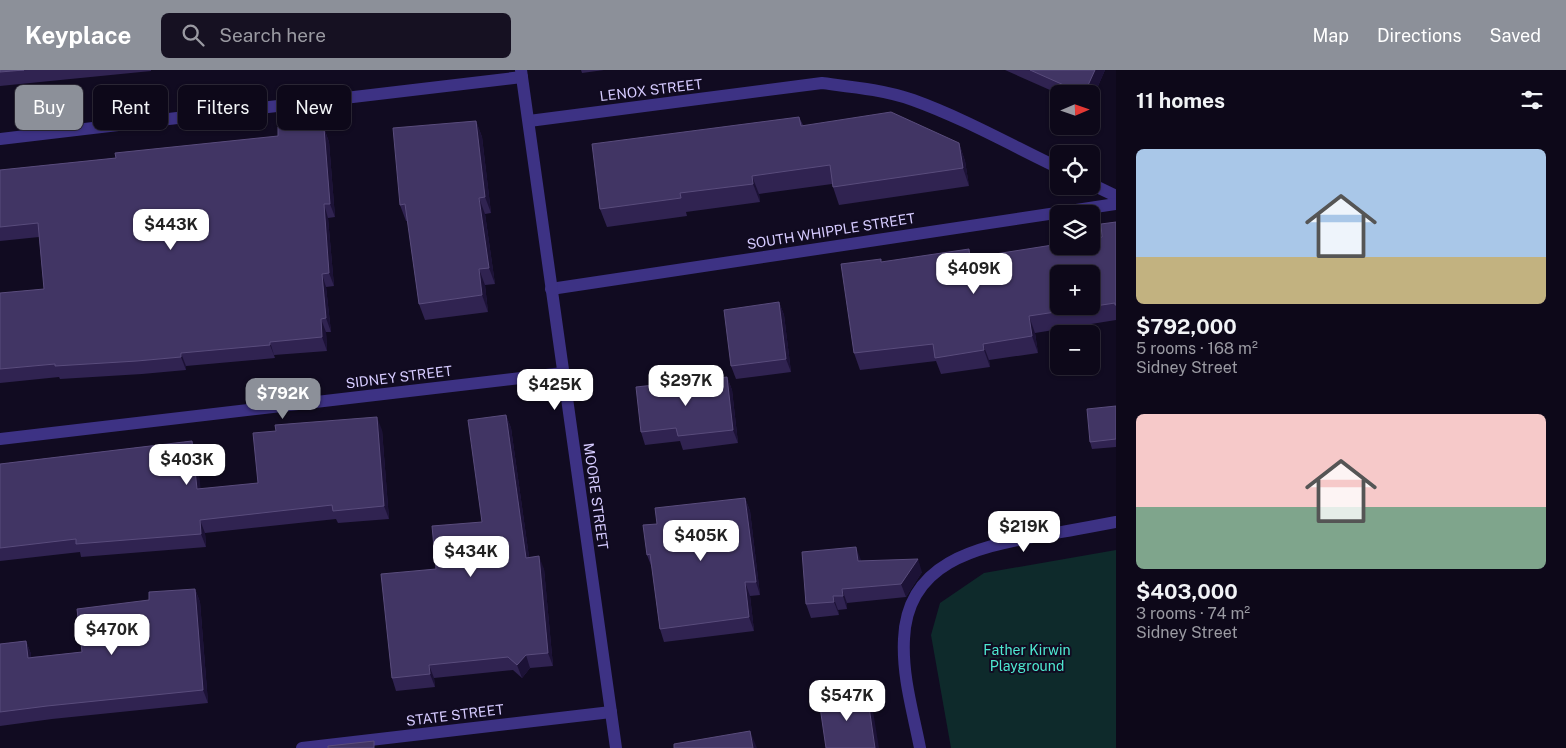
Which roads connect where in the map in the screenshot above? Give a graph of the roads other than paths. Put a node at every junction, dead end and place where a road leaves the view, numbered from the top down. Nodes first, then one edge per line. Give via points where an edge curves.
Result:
1 (522, 73) edge
2 (529, 122) junction
3 (0, 140) edge
4 (1050, 164) edge
5 (1100, 188) edge
6 (1116, 196) edge
7 (1116, 204) edge
8 (551, 288) junction
9 (563, 373) junction
10 (0, 439) edge
11 (1116, 522) edge
12 (611, 712) junction
13 (302, 748) edge
14 (616, 748) edge
15 (920, 748) edge

1 - 2 street, MOORE STREET
1 - 3 street
2 - 4 street, LENOX STREET via 822,83 866,88 912,100
2 - 8 street, MOORE STREET
5 - 6 street
7 - 8 street, SOUTH WHIPPLE STREET
8 - 9 street, MOORE STREET
9 - 10 street, SIDNEY STREET
9 - 12 street, MOORE STREET
11 - 15 street via 989,545 954,559 929,577 910,606 904,638 906,684
12 - 13 street, STATE STREET
12 - 14 street, MOORE STREET

